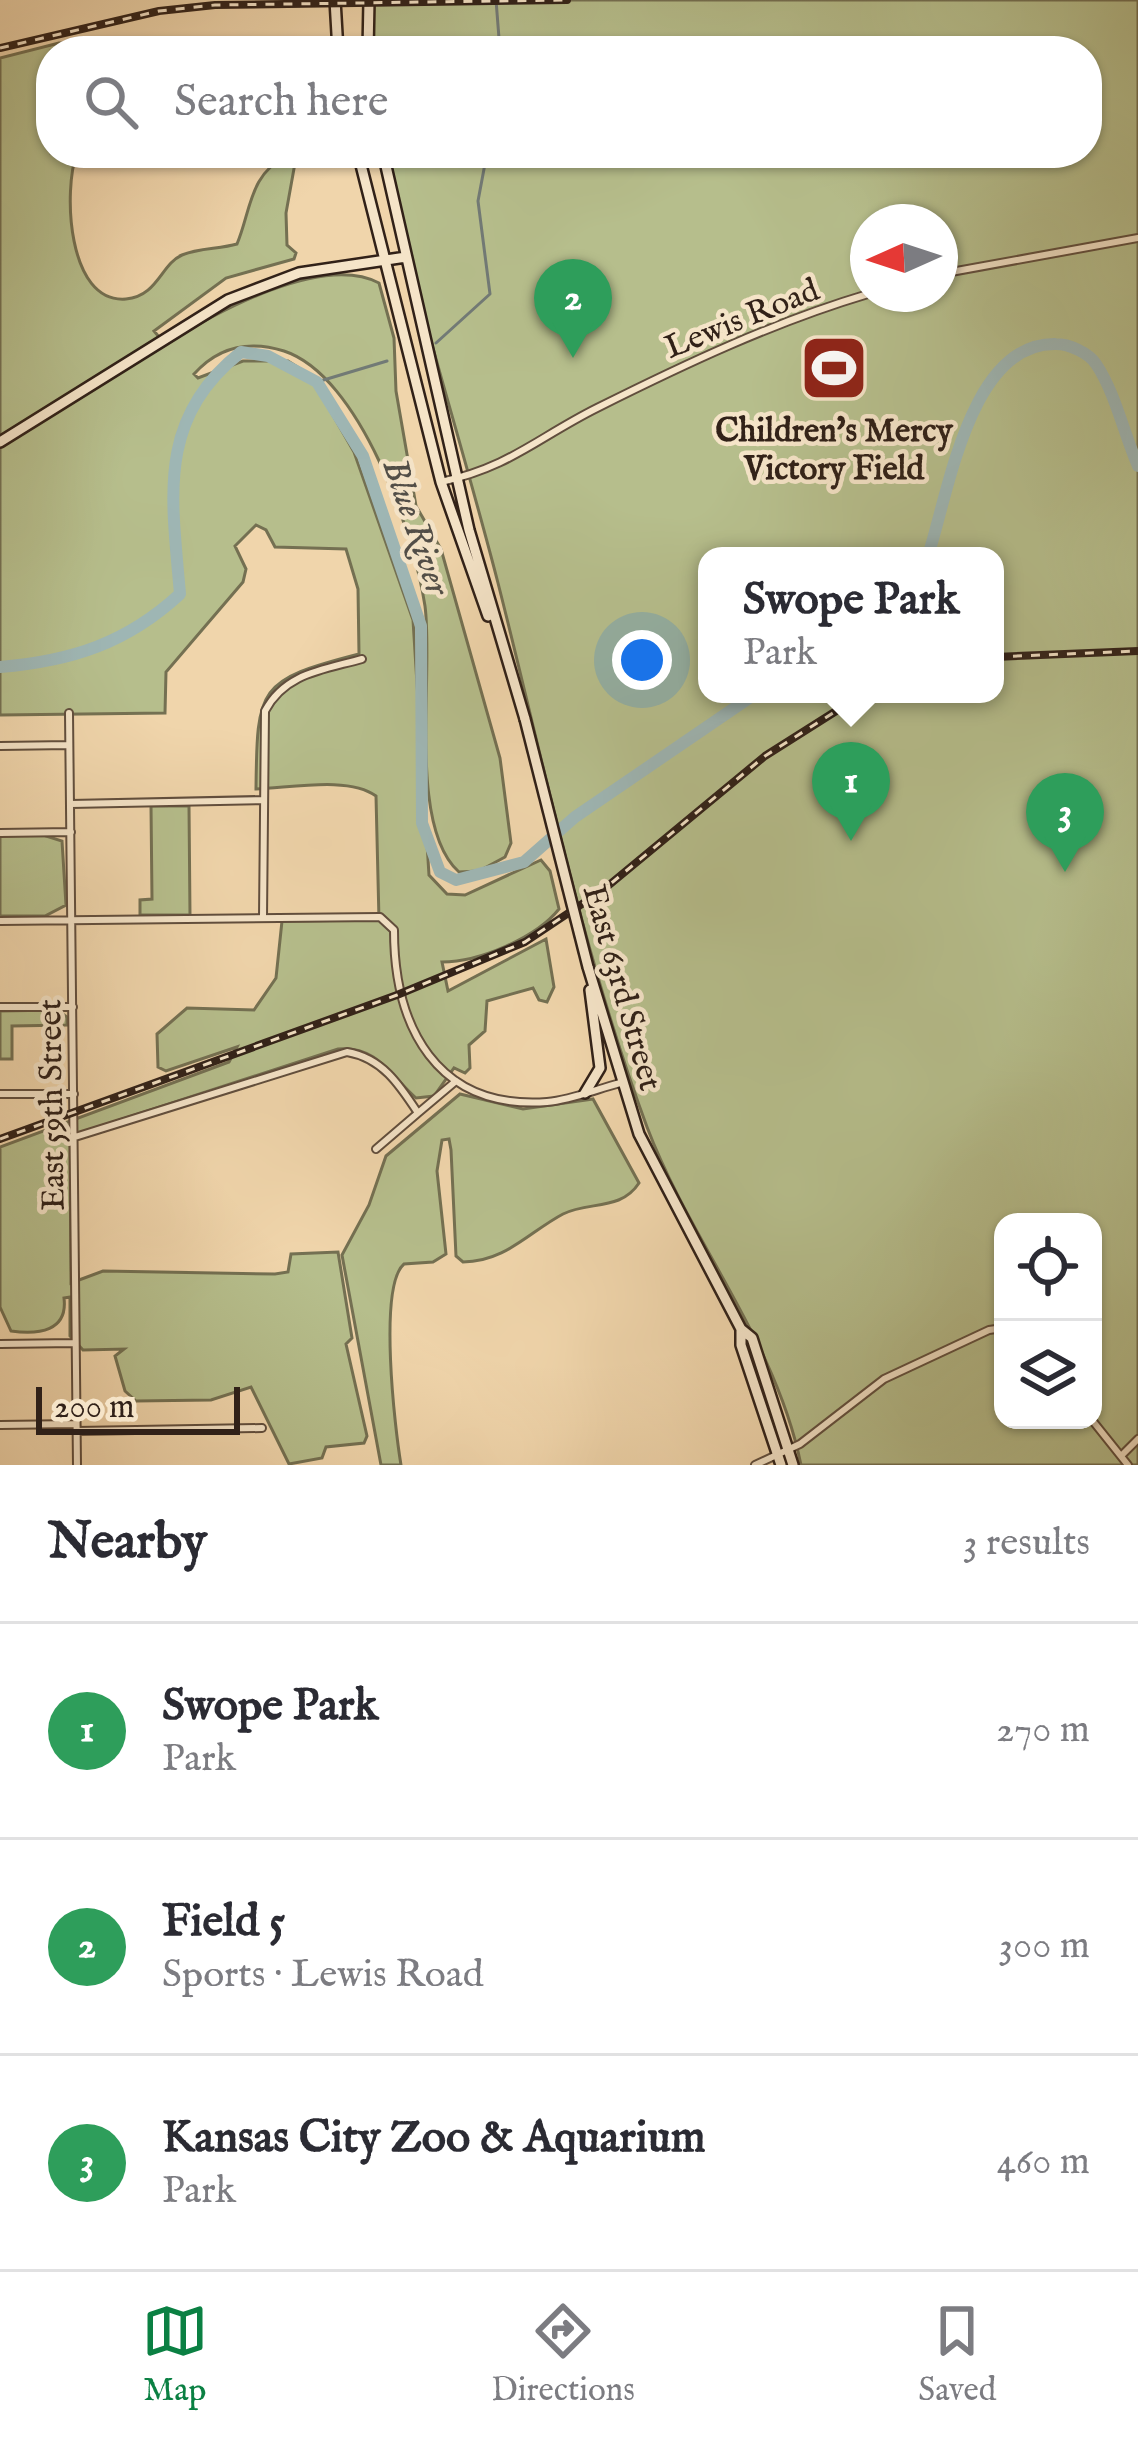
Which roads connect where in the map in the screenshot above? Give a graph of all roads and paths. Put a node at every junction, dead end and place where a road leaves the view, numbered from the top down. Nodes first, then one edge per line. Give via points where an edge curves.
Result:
1 (335, 0) edge
2 (369, 0) edge
3 (337, 36) edge
4 (368, 36) edge
5 (362, 168) edge
6 (386, 168) edge
7 (1138, 238) edge
8 (406, 256) junction
9 (384, 259) junction
10 (958, 271) edge
11 (850, 301) edge
12 (0, 442) edge
13 (460, 478) junction
14 (441, 482) junction
15 (502, 642) junction
16 (362, 659) dead end
17 (69, 713) dead end
18 (70, 745) junction
19 (0, 746) edge
20 (262, 800) junction
21 (71, 804) junction
22 (71, 832) junction
23 (0, 833) edge
24 (263, 918) junction
25 (0, 921) edge
26 (72, 921) junction
27 (588, 967) junction
28 (0, 1007) edge
29 (73, 1007) junction
30 (456, 1081) junction
31 (620, 1083) junction
32 (585, 1093) junction
33 (0, 1094) edge
34 (74, 1094) junction
35 (418, 1113) junction
36 (75, 1137) junction
37 (376, 1149) dead end
38 (994, 1331) edge
39 (76, 1343) junction
40 (0, 1344) edge
41 (0, 1425) edge
42 (76, 1428) junction
43 (262, 1428) dead end
44 (1099, 1429) edge
45 (1138, 1439) edge
46 (783, 1456) edge
47 (1121, 1456) junction
48 (77, 1465) edge
49 (755, 1465) edge
50 (793, 1465) edge
51 (1128, 1465) edge

1 - 3 main road
2 - 4 main road
5 - 9 main road, East 63rd Street
6 - 8 main road, East 63rd Street
7 - 10 street
8 - 9 main road
8 - 13 main road, East 63rd Street
9 - 12 main road via 299,273 227,300
9 - 14 main road, East 63rd Street
11 - 13 street, Lewis Road via 722,348 591,411 500,467
13 - 14 street, Lewis Road
13 - 15 main road, East 63rd Street
14 - 15 main road, East 63rd Street
15 - 27 main road, East 63rd Street, bridge
16 - 20 street via 297,676 272,697 261,727
17 - 18 street, East 59th Street
18 - 19 street
18 - 21 street, East 59th Street
20 - 21 street
20 - 24 street
21 - 22 street, East 59th Street
22 - 23 street
22 - 26 street, East 59th Street
24 - 26 street
24 - 30 street via 387,919 403,1013
25 - 26 street
26 - 29 street, East 59th Street
27 - 31 main road, East 63rd Street
27 - 32 main road via 600,1068
28 - 29 street
29 - 34 street, East 59th Street
30 - 32 street via 524,1102
30 - 35 street
31 - 32 street
31 - 46 main road, East 63rd Street via 741,1329
33 - 34 street
34 - 36 street, East 59th Street
35 - 36 street via 384,1068 346,1052
35 - 37 street
36 - 39 street, East 59th Street
38 - 46 street via 884,1379
39 - 40 street
39 - 42 street, East 59th Street
41 - 42 street
42 - 43 street
42 - 48 street, East 59th Street
44 - 47 street
45 - 47 street
46 - 49 street
46 - 50 main road, East 63rd Street
47 - 51 street

